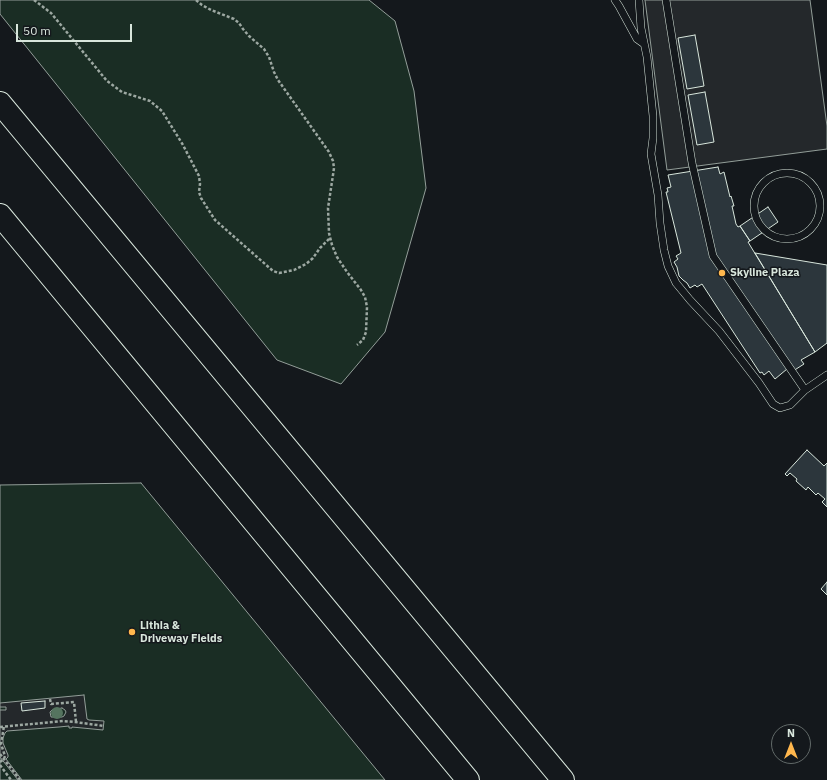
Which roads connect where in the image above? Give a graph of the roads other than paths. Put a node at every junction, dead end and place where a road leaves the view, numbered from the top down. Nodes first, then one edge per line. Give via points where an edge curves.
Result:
1 (615, 0) edge
2 (638, 0) edge
3 (666, 0) edge
4 (644, 44) junction
5 (0, 103) edge
6 (820, 211) joint
7 (0, 216) edge
8 (827, 375) edge
9 (805, 390) junction
10 (468, 780) edge
11 (563, 780) edge

1 - 4 lane via 637,39
2 - 4 lane
3 - 9 lane via 692,164 713,256
4 - 9 lane via 654,116 651,154 668,266 676,283 723,336 773,404 780,408 790,405
5 - 11 highway
6 - 6 lane via 820,200 816,190 800,175 778,174 768,178 755,196 756,218 762,228 771,235 781,238 792,239 802,236 817,221
7 - 10 highway
8 - 9 lane

